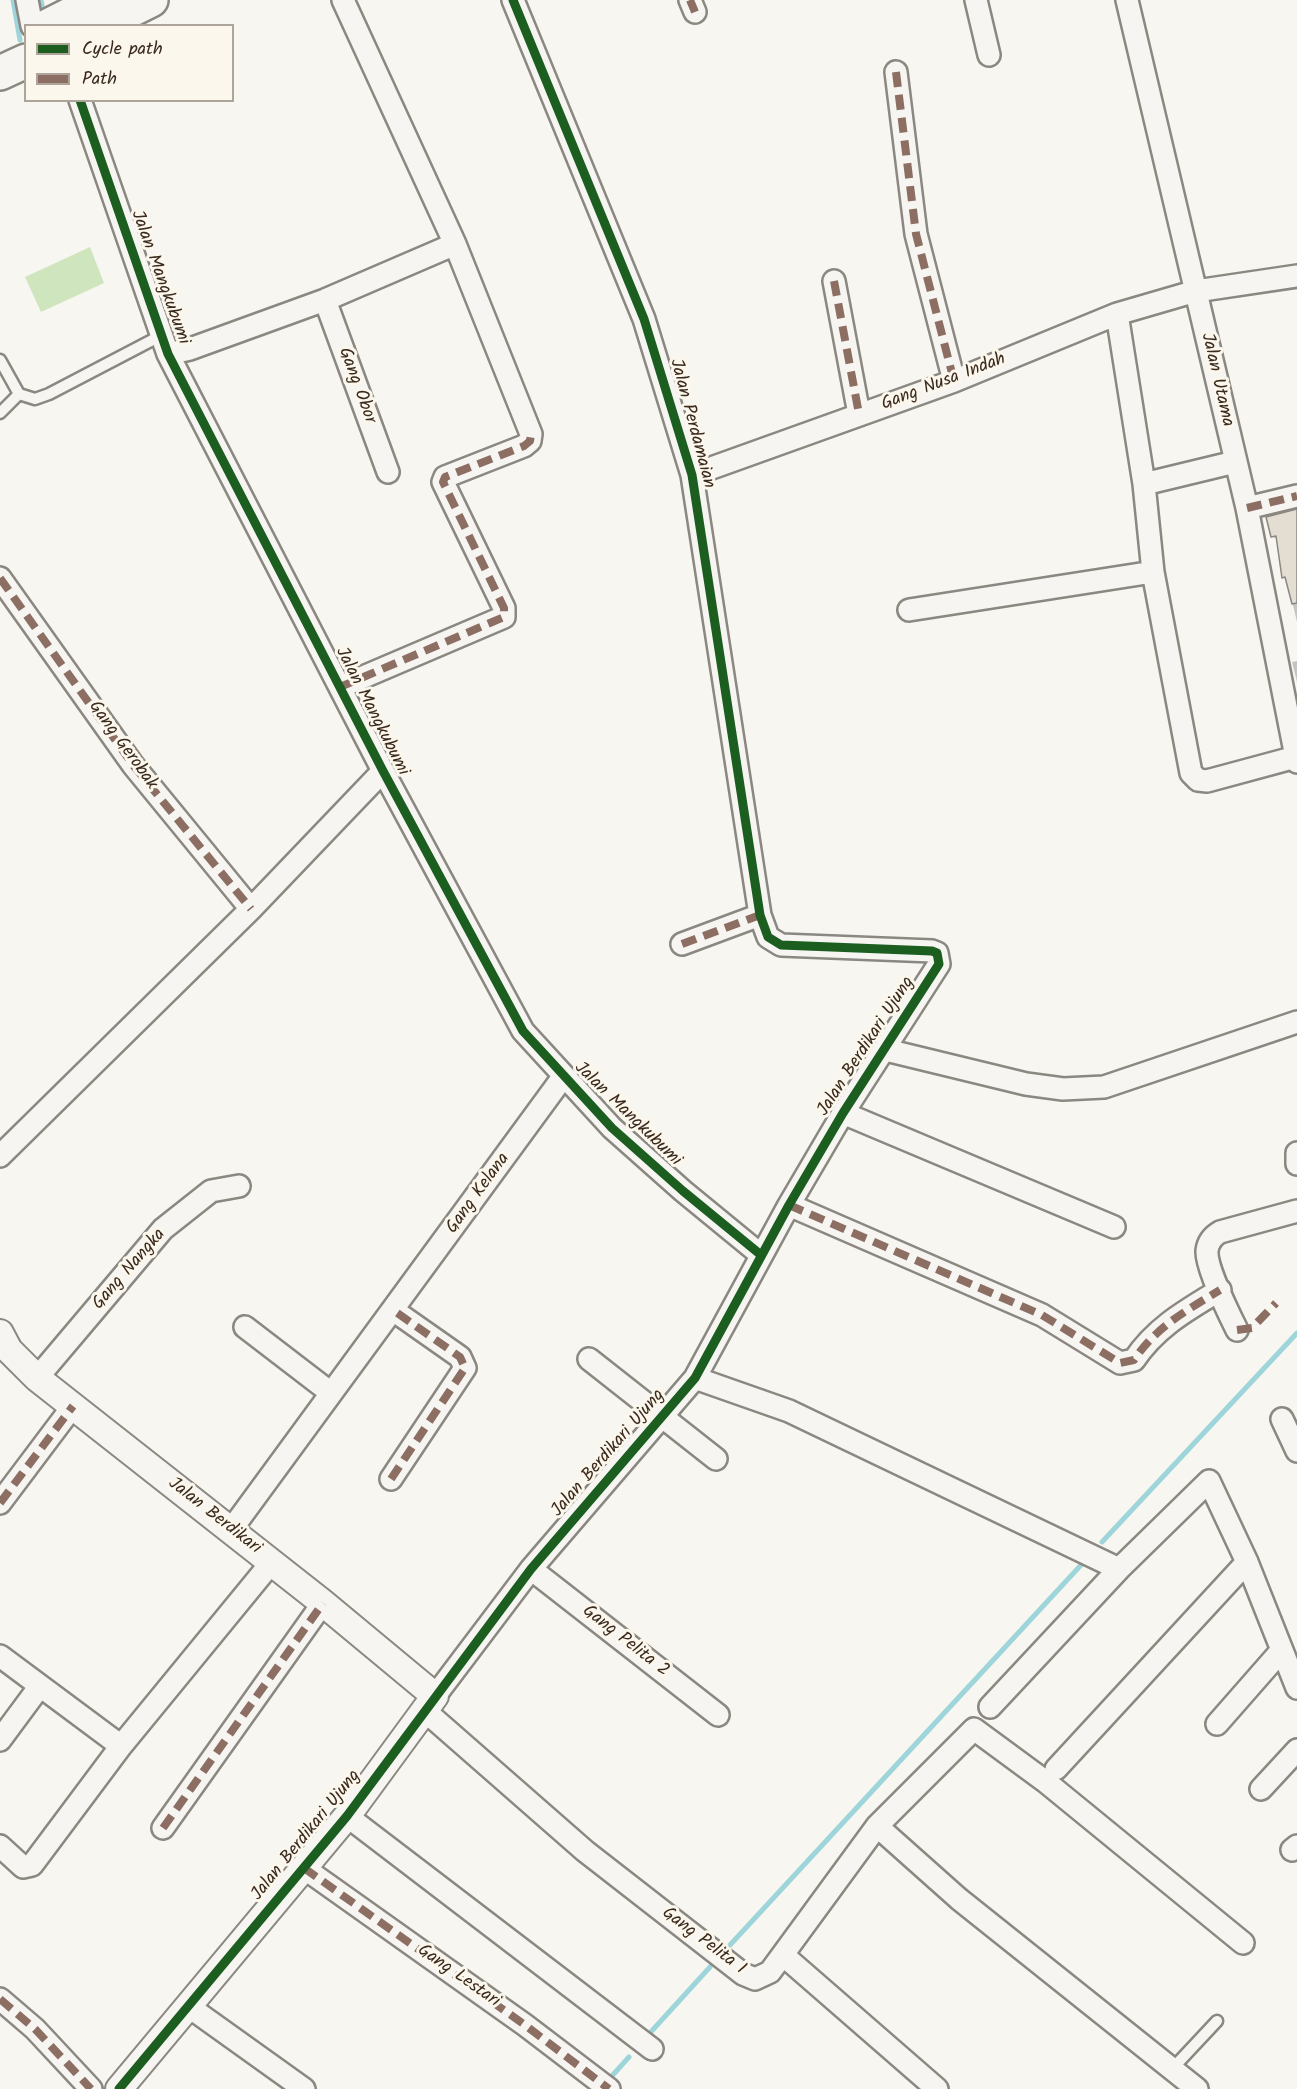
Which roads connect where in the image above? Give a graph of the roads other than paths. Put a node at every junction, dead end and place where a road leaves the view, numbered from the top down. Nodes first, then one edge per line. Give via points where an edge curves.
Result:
1 (27, 0) edge
2 (99, 0) edge
3 (151, 0) edge
4 (343, 0) edge
5 (513, 0) edge
6 (976, 0) edge
7 (1127, 0) edge
8 (32, 24) edge
9 (52, 24) edge
10 (103, 24) edge
11 (24, 38) edge
12 (0, 49) edge
13 (989, 55) dead end
14 (24, 62) edge
15 (896, 72) dead end
16 (0, 73) edge
17 (81, 102) edge
18 (455, 244) junction
19 (1297, 276) edge
20 (834, 281) dead end
21 (1196, 291) junction
22 (325, 300) junction
23 (1117, 314) junction
24 (165, 345) junction
25 (0, 360) edge
26 (954, 381) junction
27 (19, 394) junction
28 (0, 413) edge
29 (859, 414) junction
30 (1235, 462) junction
31 (388, 472) dead end
32 (692, 475) junction
33 (1144, 484) junction
34 (1297, 496) edge
35 (1247, 508) junction
36 (1153, 572) junction
37 (0, 578) edge
38 (909, 610) dead end
39 (340, 687) junction
40 (1296, 760) edge
41 (383, 771) junction
42 (251, 909) junction
43 (760, 915) junction
44 (682, 944) dead end
45 (1297, 1022) edge
46 (886, 1050) junction
47 (563, 1077) junction
48 (843, 1113) junction
49 (1297, 1153) edge
50 (0, 1156) edge
51 (1297, 1164) edge
52 (240, 1186) dead end
53 (789, 1205) junction
54 (1297, 1211) edge
55 (1114, 1227) dead end
56 (761, 1255) junction
57 (1220, 1290) junction
58 (393, 1310) junction
59 (245, 1327) dead end
60 (1237, 1330) dead end
61 (0, 1333) edge
62 (589, 1359) dead end
63 (38, 1378) junction
64 (695, 1378) junction
65 (331, 1393) junction
66 (73, 1406) junction
67 (662, 1418) junction
68 (1282, 1419) dead end
69 (1297, 1451) edge
70 (716, 1459) dead end
71 (391, 1479) dead end
72 (0, 1503) edge
73 (231, 1530) junction
74 (1247, 1562) junction
75 (271, 1563) junction
76 (531, 1569) junction
77 (1119, 1569) junction
78 (323, 1603) junction
79 (1281, 1651) junction
80 (0, 1656) edge
81 (40, 1686) junction
82 (1297, 1688) edge
83 (430, 1703) junction
84 (990, 1707) dead end
85 (718, 1715) dead end
86 (1217, 1724) dead end
87 (0, 1740) edge
88 (122, 1746) junction
89 (1297, 1750) edge
90 (1056, 1769) dead end
91 (1261, 1790) dead end
92 (347, 1816) junction
93 (877, 1826) junction
94 (163, 1828) dead end
95 (0, 1846) edge
96 (304, 1868) junction
97 (1243, 1943) dead end
98 (783, 1955) junction
99 (0, 1999) edge
100 (188, 2006) junction
101 (1217, 2021) dead end
102 (652, 2049) dead end
103 (1173, 2068) junction
104 (91, 2089) edge
105 (119, 2089) edge
106 (304, 2089) edge
107 (609, 2089) edge
108 (937, 2089) edge
109 (1197, 2089) edge

1 - 8 street
2 - 9 main road
3 - 10 main road
4 - 18 street
5 - 32 street, Jalan Perdamaian via 644,319
6 - 13 street
7 - 21 street, Jalan Utama
11 - 12 main road
14 - 16 main road
15 - 26 street via 916,234
17 - 24 street, Jalan Mangkubumi
18 - 22 street
18 - 39 street via 531,434 524,446 445,477 443,482 506,614
19 - 21 street, Gang Nusa Indah
20 - 29 street
21 - 23 street, Gang Nusa Indah
21 - 30 street, Jalan Utama
22 - 24 street via 190,349
22 - 31 street, Gang Obor
23 - 26 street, Gang Nusa Indah
23 - 33 street
24 - 27 lane via 35,399
24 - 39 street, Jalan Mangkubumi
25 - 27 lane
26 - 29 street, Gang Nusa Indah
27 - 28 lane
29 - 32 street, Gang Nusa Indah
30 - 33 street
30 - 35 street, Jalan Utama
32 - 43 street, Jalan Perdamaian
33 - 36 street
34 - 35 street
35 - 40 street, Jalan Utama
36 - 38 street
36 - 40 street via 1191,773 1198,780 1207,781
37 - 42 street, Gang Gerobak via 133,765
39 - 41 street, Jalan Mangkubumi
41 - 42 street
41 - 47 street, Jalan Mangkubumi via 524,1031
42 - 50 street
43 - 44 street
43 - 46 street, Jalan Berdikari Ujung via 768,938 781,945 937,953 939,964
45 - 46 street via 1104,1087 1063,1089 1026,1084
46 - 48 street, Jalan Berdikari Ujung
47 - 56 street, Jalan Mangkubumi via 612,1128
47 - 58 street, Gang Kelana
48 - 53 street, Jalan Berdikari Ujung
48 - 55 street
49 - 51 street
52 - 63 street, Gang Nangka via 211,1191 163,1229
53 - 56 street, Jalan Berdikari Ujung
53 - 57 street via 1042,1315 1120,1363 1134,1360 1163,1326
54 - 57 street via 1215,1235 1207,1252
56 - 64 street, Jalan Berdikari Ujung
57 - 60 street
58 - 65 street, Gang Kelana
58 - 71 street via 460,1357 465,1368
59 - 65 street
61 - 63 street, Jalan Berdikari via 9,1350
62 - 67 street
63 - 66 street, Jalan Berdikari
64 - 67 street, Jalan Berdikari Ujung
64 - 77 street via 789,1411
65 - 73 street, Gang Kelana
66 - 72 street
66 - 73 street, Jalan Berdikari
67 - 70 street
67 - 76 street, Jalan Berdikari Ujung
68 - 69 street
73 - 75 street, Jalan Berdikari
74 - 77 street via 1209,1481
74 - 79 street
74 - 90 street
75 - 78 street, Jalan Berdikari
75 - 88 street
76 - 83 street, Jalan Berdikari Ujung
76 - 85 street, Gang Pelita 2
77 - 84 street
78 - 83 street, Jalan Berdikari
78 - 94 street
79 - 82 street
79 - 86 street
80 - 81 street
81 - 87 street
81 - 88 street
83 - 92 street, Jalan Berdikari Ujung
83 - 98 street, Gang Pelita 1 via 585,1851 743,1974 755,1979 763,1977
88 - 95 street via 32,1865 23,1867
89 - 91 street
92 - 96 street, Jalan Berdikari Ujung
92 - 102 street
93 - 97 street, Gang Pelita 1 via 974,1729 1046,1782
93 - 98 street, Gang Pelita 1
93 - 103 street via 959,1899
96 - 100 street, Jalan Berdikari Ujung
96 - 107 street, Gang Lestari
98 - 108 street
99 - 104 street
100 - 105 street, Jalan Berdikari Ujung
100 - 106 street
101 - 103 lane
103 - 109 street

